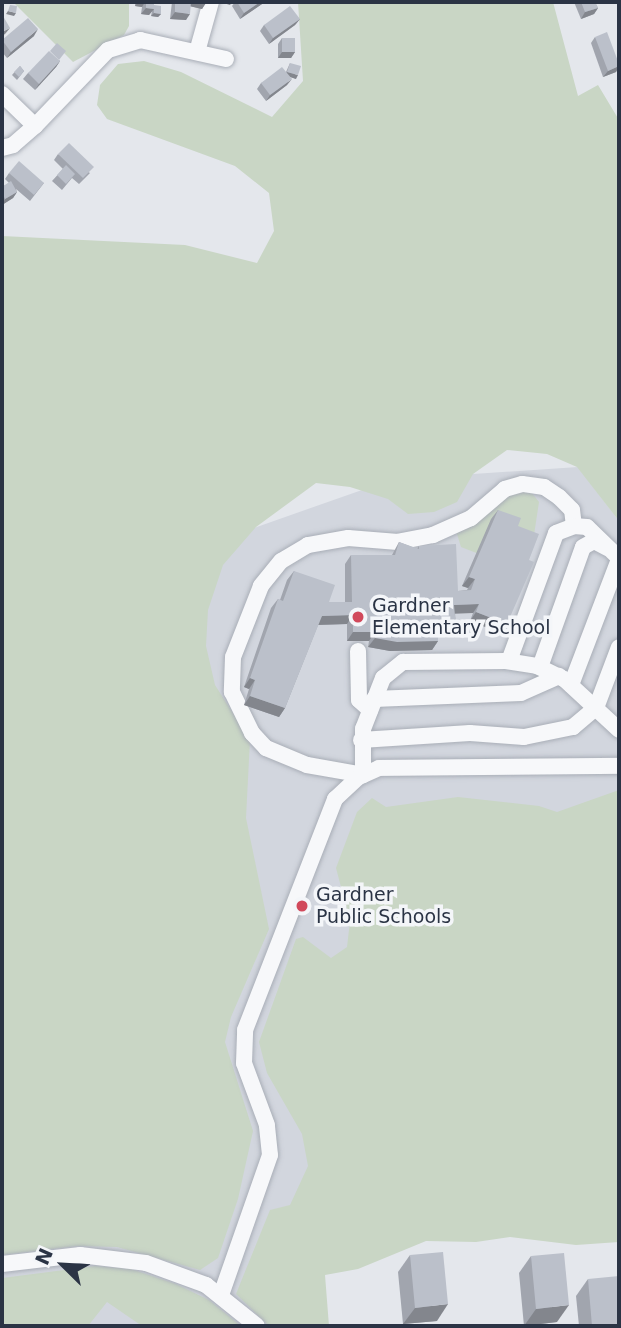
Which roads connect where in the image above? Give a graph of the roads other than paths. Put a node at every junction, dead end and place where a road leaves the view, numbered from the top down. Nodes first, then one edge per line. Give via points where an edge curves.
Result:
1 (211, 2) edge
2 (197, 52) junction
3 (226, 59) dead end
4 (2, 94) edge
5 (35, 126) junction
6 (2, 148) edge
7 (574, 526) junction
8 (616, 556) edge
9 (619, 647) edge
10 (358, 651) dead end
11 (509, 661) junction
12 (540, 667) junction
13 (565, 681) junction
14 (372, 704) junction
15 (596, 708) junction
16 (619, 730) edge
17 (361, 740) junction
18 (619, 766) edge
19 (363, 775) junction
20 (2, 1264) edge
21 (221, 1295) junction
22 (257, 1326) edge

1 - 2 street
2 - 3 street
2 - 5 street via 140,40 108,50
4 - 5 street
5 - 6 street via 13,145
7 - 8 street via 592,530
7 - 11 street via 558,531 549,544
7 - 19 street via 572,510 559,497 537,485 516,485 471,518 433,535 398,542 360,538 321,542 298,550 272,569 257,595 230,670 237,704 257,739 274,752 307,765
8 - 12 street via 594,541 583,547
8 - 13 street
9 - 15 street
10 - 14 street via 359,699
11 - 12 street
11 - 14 street via 403,662 387,672
12 - 13 street
13 - 14 street via 521,693
13 - 15 street
14 - 17 street
15 - 16 street
15 - 17 street via 573,727 524,737 470,733
17 - 19 street
18 - 19 street via 395,767
19 - 21 street via 329,808 245,1030 244,1063 267,1125 270,1155
20 - 21 street via 80,1255 125,1258 187,1276
21 - 22 street

